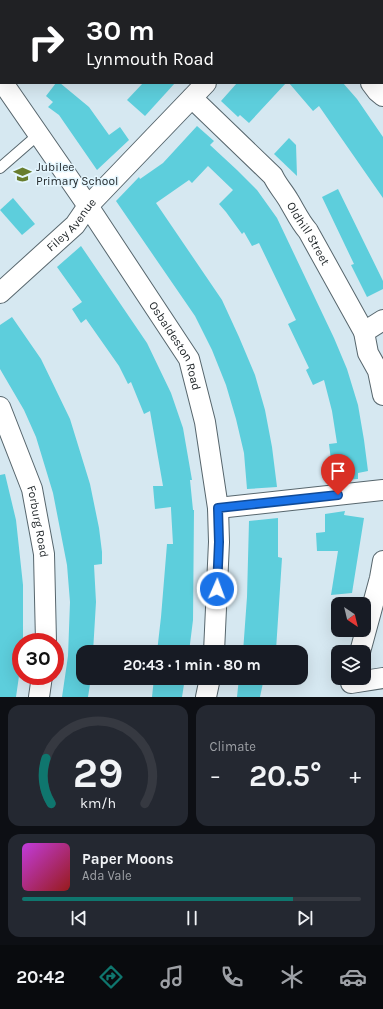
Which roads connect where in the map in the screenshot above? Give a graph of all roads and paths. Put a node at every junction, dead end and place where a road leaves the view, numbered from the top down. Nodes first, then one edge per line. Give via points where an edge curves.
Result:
1 (4, 84) edge
2 (205, 84) edge
3 (372, 84) edge
4 (383, 96) edge
5 (192, 98) junction
6 (39, 134) junction
7 (0, 168) edge
8 (88, 206) junction
9 (0, 293) edge
10 (383, 320) edge
11 (364, 332) junction
12 (383, 395) edge
13 (0, 407) edge
14 (383, 490) edge
15 (218, 508) junction
16 (382, 572) edge
17 (46, 633) edge
18 (214, 645) edge
19 (362, 645) edge
20 (383, 678) edge
21 (41, 685) edge
22 (209, 685) edge
23 (351, 686) edge
24 (39, 697) edge
25 (206, 697) edge

1 - 6 street, Osbaldeston Road
2 - 5 street, Filey Avenue
3 - 4 street
5 - 8 street, Filey Avenue
5 - 11 street, Oldhill Street via 273,176 308,231
6 - 7 lane
6 - 8 street, Osbaldeston Road
8 - 9 street, Filey Avenue via 75,225
8 - 15 street, Osbaldeston Road via 189,359 205,422
10 - 11 street
11 - 12 street, Oldhill Street via 368,353 378,371
13 - 17 street, Forburg Road via 32,489 44,554
14 - 15 street
15 - 18 street, Osbaldeston Road
16 - 19 street
20 - 23 street
21 - 24 street
22 - 25 street

